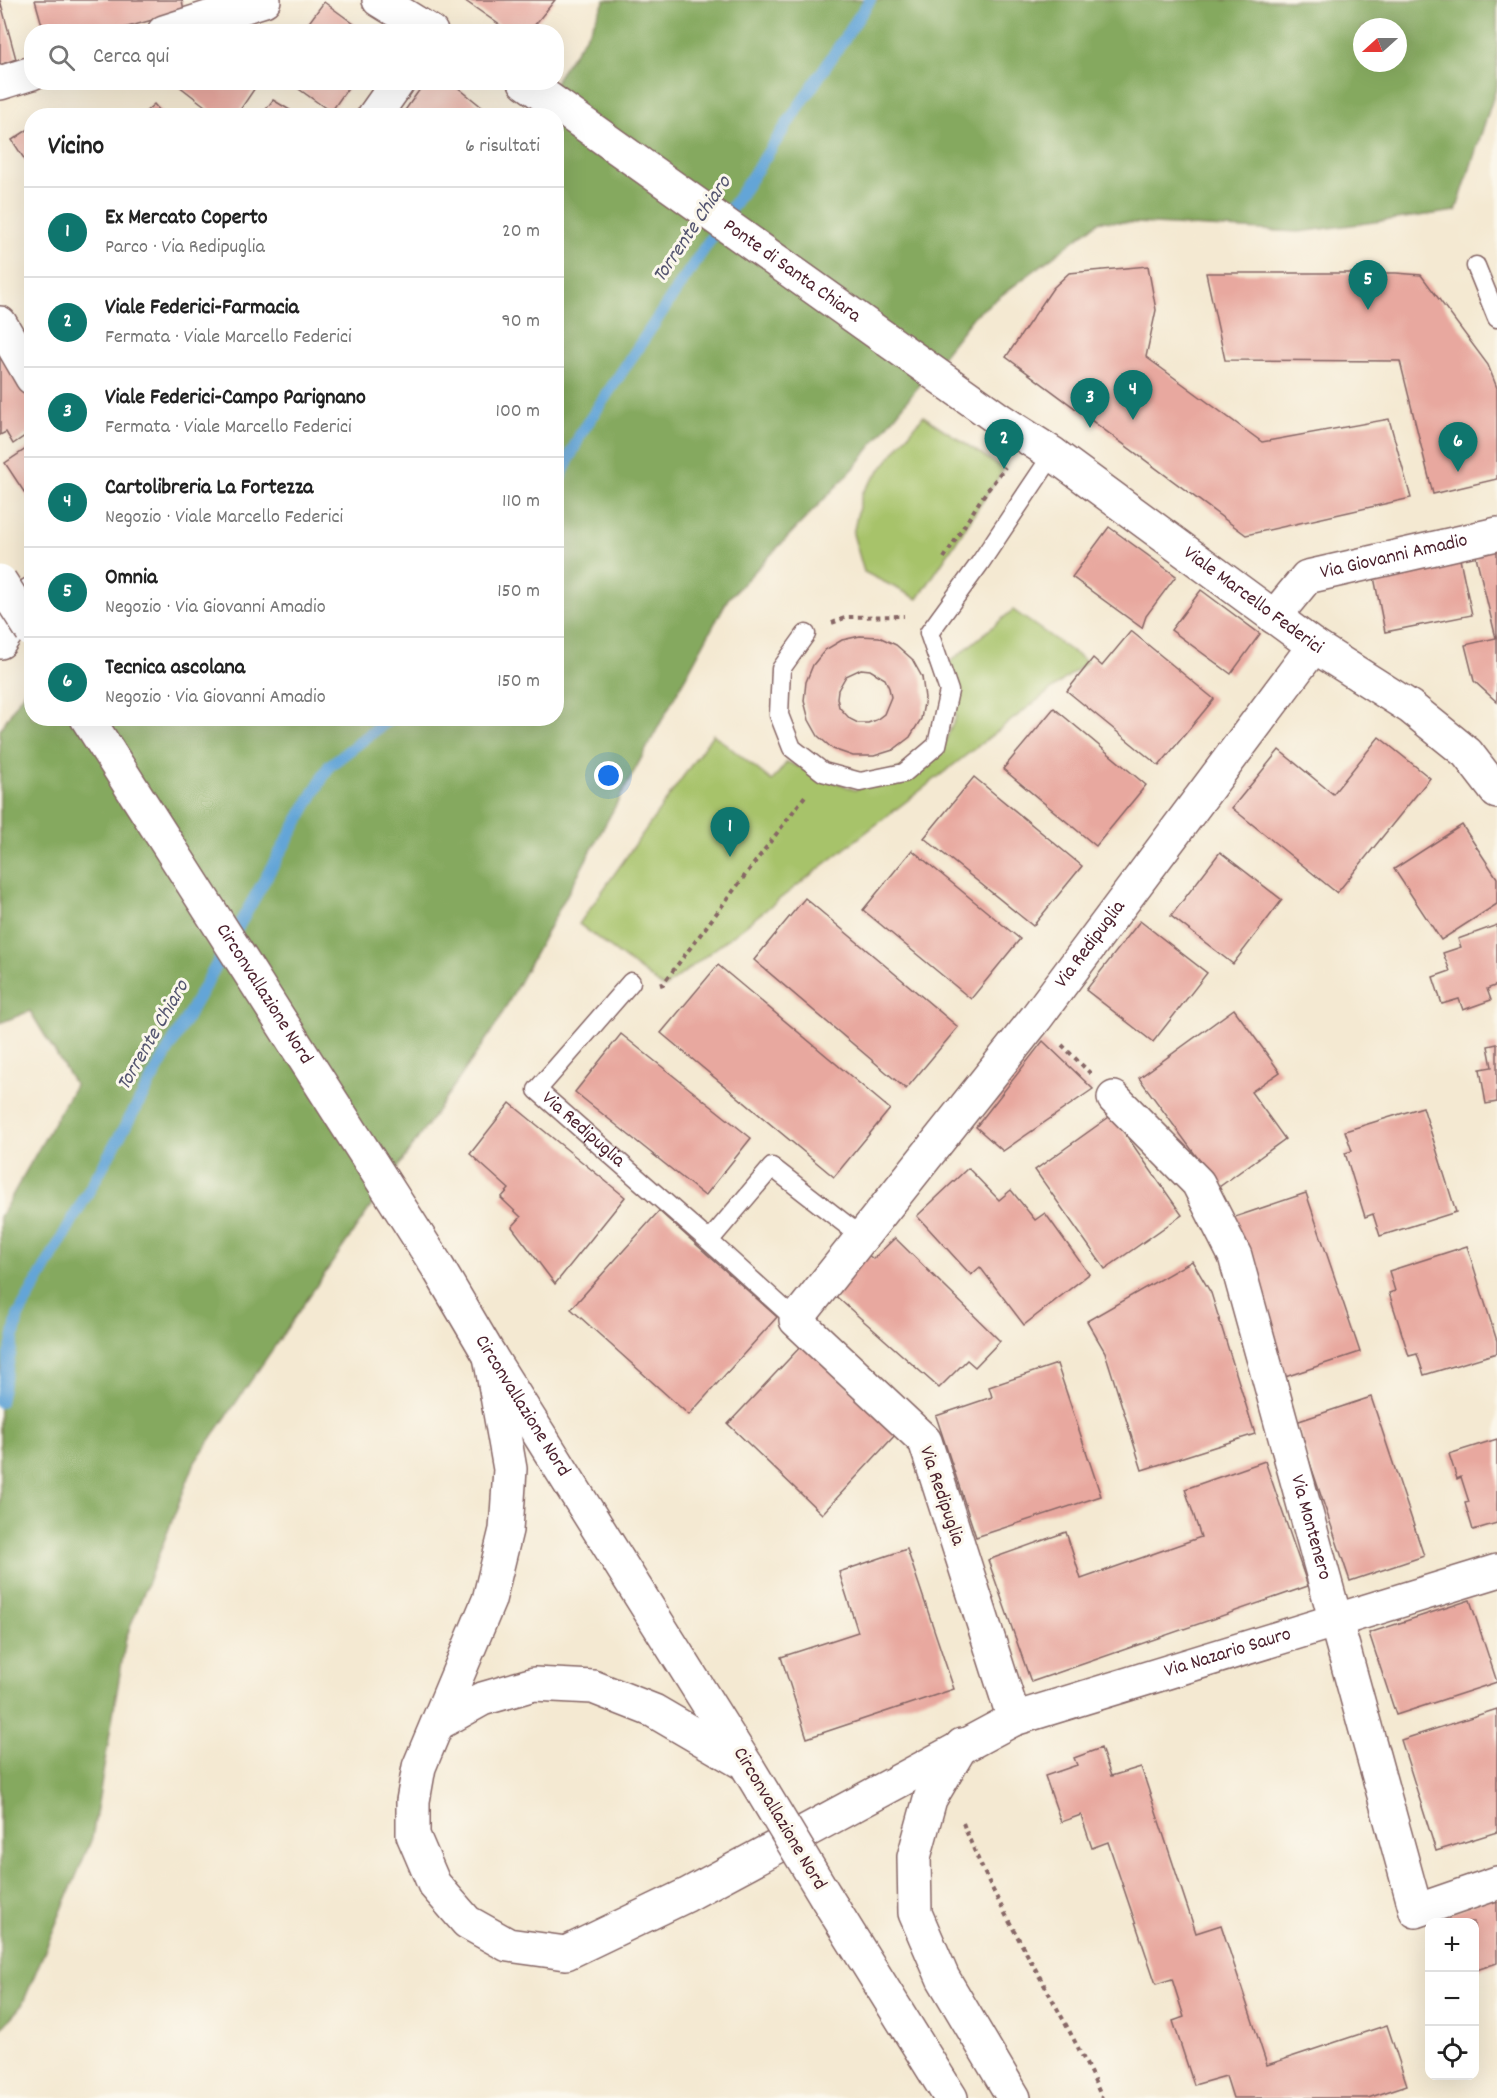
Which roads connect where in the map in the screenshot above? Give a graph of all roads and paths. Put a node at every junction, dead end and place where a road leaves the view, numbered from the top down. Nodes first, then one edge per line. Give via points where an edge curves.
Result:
1 (264, 0) edge
2 (379, 0) edge
3 (189, 24) edge
4 (418, 24) edge
5 (24, 76) edge
6 (0, 83) edge
7 (392, 90) edge
8 (536, 90) edge
9 (380, 108) edge
10 (562, 108) edge
11 (564, 110) edge
12 (1476, 266) dead end
13 (1497, 318) edge
14 (0, 324) edge
15 (24, 364) edge
16 (1000, 420) joint
17 (1040, 446) junction
18 (1497, 534) edge
19 (943, 560) dead end
20 (0, 581) edge
21 (24, 606) edge
22 (911, 608) dead end
23 (1274, 617) junction
24 (24, 618) edge
25 (806, 634) joint
26 (0, 642) edge
27 (1314, 646) junction
28 (92, 726) edge
29 (823, 772) junction
30 (1497, 792) edge
31 (631, 982) dead end
32 (610, 1006) junction
33 (1036, 1018) junction
34 (1114, 1098) joint
35 (862, 1237) junction
36 (709, 1241) junction
37 (796, 1320) junction
38 (490, 1356) junction
39 (1497, 1571) edge
40 (1336, 1620) junction
41 (1014, 1719) junction
42 (439, 1723) junction
43 (962, 1745) junction
44 (747, 1766) junction
45 (959, 1814) dead end
46 (1497, 1883) edge
47 (951, 2098) edge
48 (1014, 2098) edge
49 (1102, 2098) edge

1 - 3 street
2 - 4 street
5 - 6 street
7 - 9 street
8 - 10 street, Ponte di Santa Chiara
11 - 16 street, Ponte di Santa Chiara
12 - 13 lane
14 - 15 street
16 - 17 street, Viale Marcello Federici
17 - 19 path via 981,499
17 - 23 street, Viale Marcello Federici
17 - 29 lane via 980,563 929,633 949,691 937,745 904,773 860,782
18 - 23 street, Via Giovanni Amadio via 1307,577
20 - 24 street, bridge
21 - 26 street
22 - 25 path via 905,616 847,617
23 - 27 street, Viale Marcello Federici
25 - 29 lane via 781,669 779,715 792,748
27 - 30 street, Viale Marcello Federici via 1410,707 1467,753
27 - 33 street, Via Redipuglia
28 - 38 street, Circonvallazione Nord via 437,1266
29 - 32 path via 663,984
31 - 32 lane, Via Redipuglia
32 - 36 lane, Via Redipuglia via 537,1090
33 - 34 path
33 - 35 street, Via Redipuglia
34 - 40 street, Via Montenero via 1198,1183 1235,1256
35 - 36 lane via 772,1167
35 - 37 street, Via Redipuglia
36 - 37 lane, Via Redipuglia
37 - 41 street, Via Redipuglia via 925,1441
38 - 42 street, Via Nazario Sauro via 510,1469 506,1530 489,1600
38 - 44 street, Circonvallazione Nord
39 - 40 street, Via Nazario Sauro
40 - 41 street, Via Nazario Sauro
40 - 46 street, Via Montenero via 1416,1911
41 - 43 street, Via Nazario Sauro
42 - 43 street, Via Nazario Sauro via 419,1767 413,1801 413,1835 434,1884 467,1922 508,1945 567,1953 687,1896
42 - 44 street via 482,1699 534,1684 593,1687 654,1712
43 - 48 street via 930,1800 914,1857 915,1913 943,1978
44 - 47 street, Circonvallazione Nord, bridge
45 - 49 path via 978,1862 1085,2059

